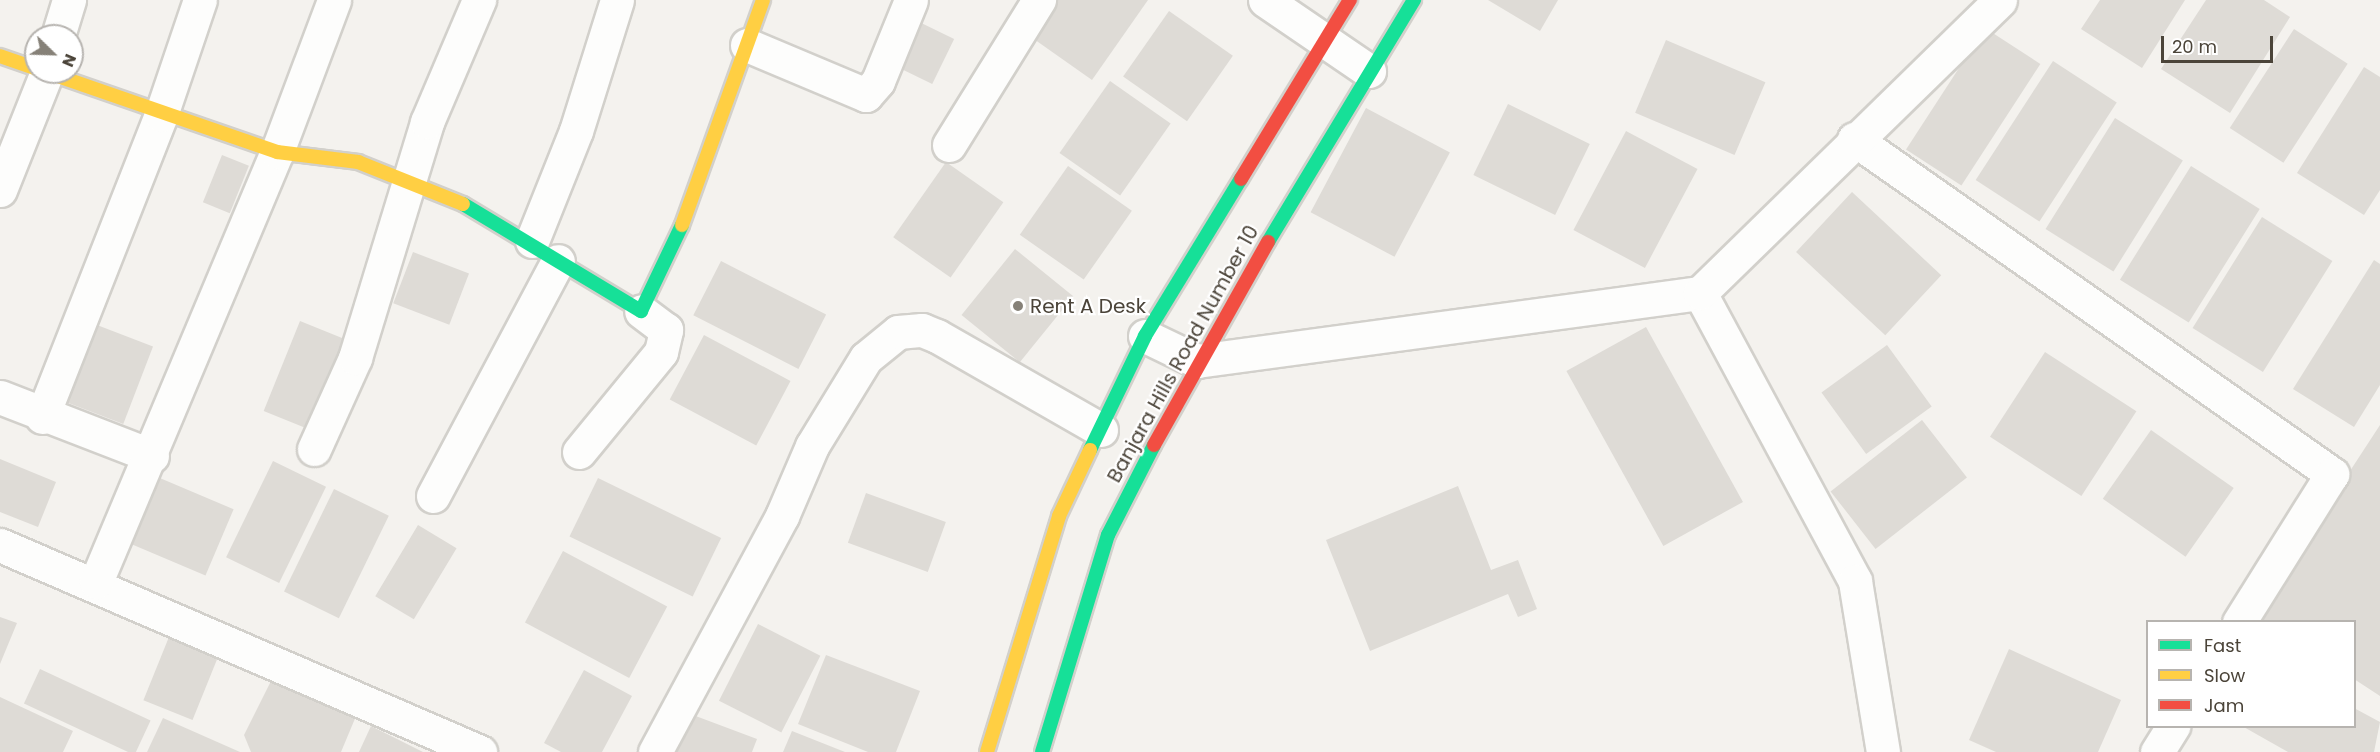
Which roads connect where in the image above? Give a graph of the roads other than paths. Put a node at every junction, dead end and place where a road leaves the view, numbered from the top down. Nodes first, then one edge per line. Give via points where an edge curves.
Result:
1 (69, 0) edge
2 (200, 0) edge
3 (334, 0) edge
4 (479, 0) edge
5 (618, 0) edge
6 (763, 0) edge
7 (911, 0) edge
8 (1039, 0) edge
9 (1265, 0) edge
10 (1350, 0) edge
11 (1414, 0) edge
12 (2000, 0) edge
13 (62, 24) edge
14 (1323, 42) junction
15 (747, 45) junction
16 (0, 56) edge
17 (24, 65) edge
18 (1369, 70) junction
19 (43, 84) edge
20 (75, 84) edge
21 (161, 115) junction
22 (1854, 139) junction
23 (949, 145) dead end
24 (277, 152) junction
25 (412, 183) junction
26 (0, 190) edge
27 (532, 241) junction
28 (558, 261) junction
29 (1700, 293) junction
30 (641, 311) junction
31 (1145, 336) junction
32 (1197, 361) junction
33 (0, 397) edge
34 (42, 417) junction
35 (1101, 430) junction
36 (314, 449) dead end
37 (579, 452) dead end
38 (152, 456) junction
39 (432, 496) dead end
40 (0, 545) edge
41 (96, 582) junction
42 (2241, 620) edge
43 (2172, 728) edge
44 (480, 752) edge
45 (655, 752) edge
46 (987, 752) edge
47 (1042, 752) edge
48 (1883, 752) edge
49 (2157, 752) edge

1 - 13 street
2 - 21 street
3 - 24 street
4 - 25 street via 427,122
5 - 27 street via 576,131
6 - 15 main road
7 - 15 street via 878,81 866,94
8 - 23 street
9 - 14 street
10 - 14 main road, Banjara Hills Road Number 10
11 - 18 main road, Banjara Hills Road Number 10
12 - 22 street
14 - 18 street
14 - 31 main road, Banjara Hills Road Number 10
15 - 30 main road via 679,234
16 - 17 main road
18 - 32 main road, Banjara Hills Road Number 10
19 - 26 street
20 - 21 main road
21 - 24 main road
21 - 34 street
22 - 29 street
22 - 42 street via 2332,474
24 - 25 main road via 358,162
24 - 38 street
25 - 27 main road via 481,212
25 - 36 street via 355,358
27 - 28 main road
28 - 30 main road
28 - 39 street
29 - 32 street
29 - 48 street via 1855,580
30 - 37 street via 666,330 661,352
31 - 32 street
31 - 35 main road, Banjara Hills Road Number 10
32 - 47 main road, Banjara Hills Road Number 10 via 1108,535
33 - 34 street
34 - 38 street
35 - 45 street via 937,336 922,330 898,332 866,358 812,446 782,516
35 - 46 main road, Banjara Hills Road Number 10 via 1059,516
38 - 41 street
40 - 41 street
41 - 44 street
43 - 49 street

